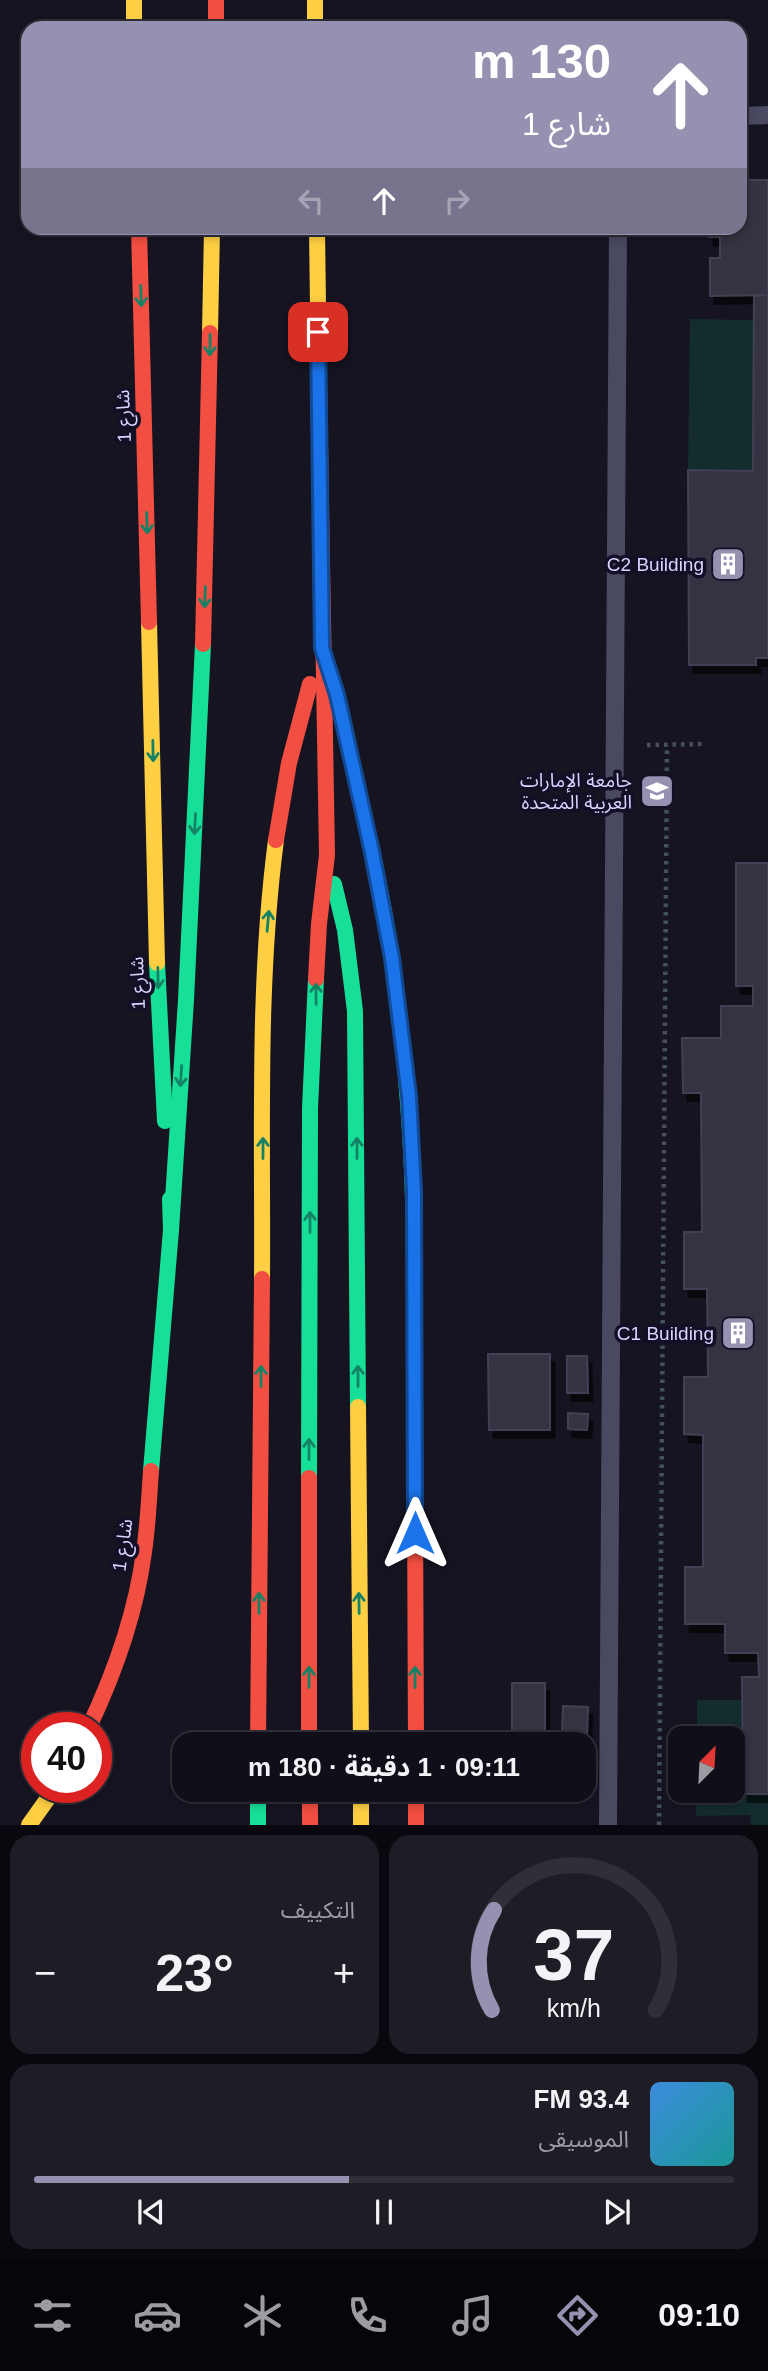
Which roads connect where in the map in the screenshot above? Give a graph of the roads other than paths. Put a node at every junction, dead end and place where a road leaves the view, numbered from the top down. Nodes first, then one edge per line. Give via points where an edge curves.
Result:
1 (134, 0) edge
2 (216, 0) edge
3 (315, 0) edge
4 (134, 21) edge
5 (216, 21) edge
6 (315, 21) edge
7 (768, 115) edge
8 (747, 116) edge
9 (139, 235) edge
10 (212, 235) edge
11 (317, 235) edge
12 (618, 235) edge
13 (322, 648) junction
14 (327, 855) junction
15 (171, 1230) junction
16 (96, 1712) edge
17 (258, 1732) edge
18 (309, 1732) edge
19 (360, 1732) edge
20 (416, 1732) edge
21 (258, 1802) edge
22 (310, 1802) edge
23 (361, 1802) edge
24 (416, 1802) edge
25 (44, 1803) edge
26 (29, 1825) edge
27 (258, 1825) edge
28 (310, 1825) edge
29 (361, 1825) edge
30 (416, 1825) edge
31 (608, 1825) edge

1 - 4 main road
2 - 5 main road
3 - 6 main road
7 - 8 lane
9 -> 15 main road, شارع 1 via 158,989
10 -> 15 main road via 206,591
11 - 13 main road
12 - 31 lane
13 - 14 main road
17 -> 13 main road via 266,940 280,814 305,698
20 -> 13 main road via 414,1191 409,1096 392,958 374,864 337,695
18 -> 14 main road via 310,1108
19 -> 14 main road via 355,1011 345,930
15 - 16 main road, شارع 1 via 144,1553 128,1629
21 - 27 main road
22 - 28 main road
23 - 29 main road
24 - 30 main road
25 - 26 main road

